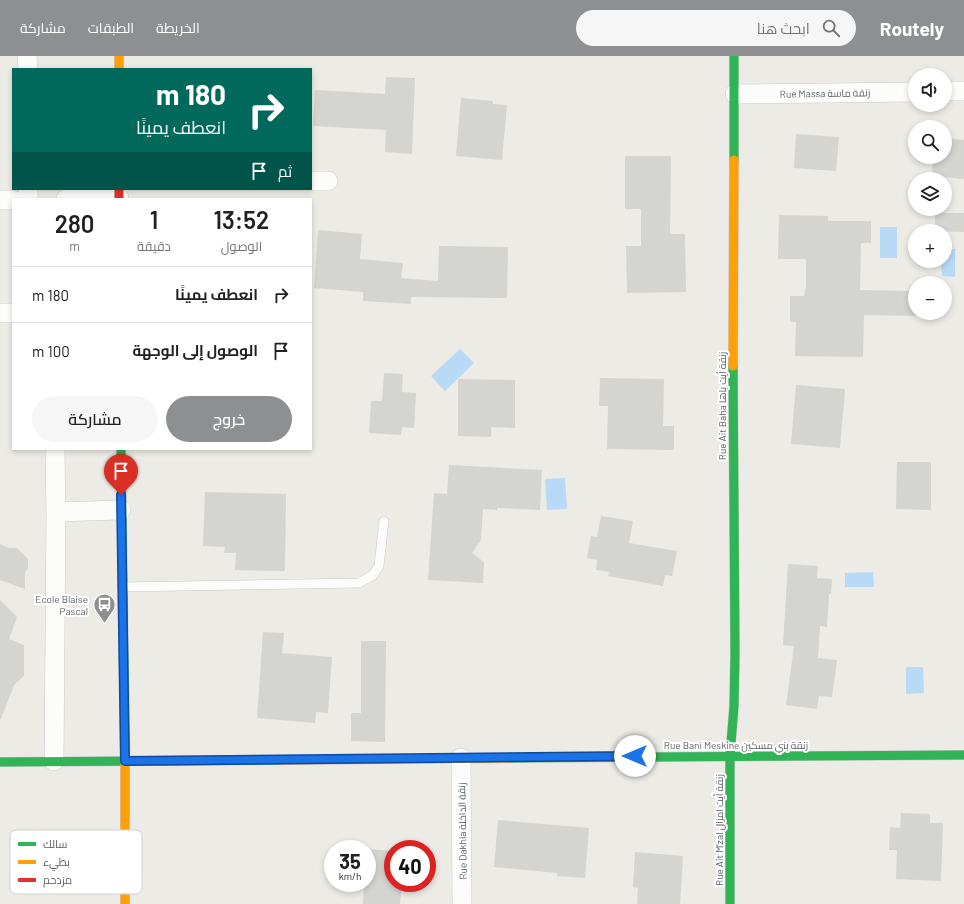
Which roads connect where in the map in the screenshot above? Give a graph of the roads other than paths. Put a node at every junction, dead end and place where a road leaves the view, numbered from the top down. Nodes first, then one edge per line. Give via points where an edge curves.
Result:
1 (28, 56) edge
2 (119, 56) edge
3 (734, 56) edge
4 (28, 68) edge
5 (119, 68) edge
6 (952, 91) edge
7 (964, 91) edge
8 (908, 92) edge
9 (735, 94) junction
10 (119, 195) edge
11 (79, 198) edge
12 (0, 200) edge
13 (12, 200) edge
14 (0, 313) edge
15 (12, 313) edge
16 (55, 450) edge
17 (121, 450) edge
18 (122, 510) junction
19 (56, 512) junction
20 (384, 521) dead end
21 (122, 587) junction
22 (730, 755) junction
23 (964, 755) edge
24 (461, 758) junction
25 (54, 761) junction
26 (125, 761) junction
27 (0, 762) edge
28 (125, 830) edge
29 (462, 904) edge
30 (730, 904) edge

1 - 4 street
2 - 5 street
3 - 9 street, Rue Ait Baha زنقة أيت باها
6 - 7 street
8 - 9 street, Rue Massa زنقة ماسة
9 - 22 street, Rue Ait Baha زنقة أيت باها via 735,653
10 - 11 street
12 - 13 street
14 - 15 street
16 - 19 street
17 - 18 street
18 - 19 street
18 - 21 street
19 - 25 street
20 - 21 lane via 379,566 373,574 359,583
21 - 26 street
22 - 23 street, Rue Bani Meskine زنقة بني مسكين
22 - 24 street, Rue Bani Meskine زنقة بني مسكين
22 - 30 street, Rue Ait M'zal زنقة أيت امزال
24 - 26 street, Rue Bani Meskine زنقة بني مسكين
24 - 29 street, Rue Dakhla زنقة الداخلة
25 - 26 street, Rue Bani Meskine زنقة بني مسكين
25 - 27 street, Rue Bani Meskine زنقة بني مسكين
26 - 28 street

